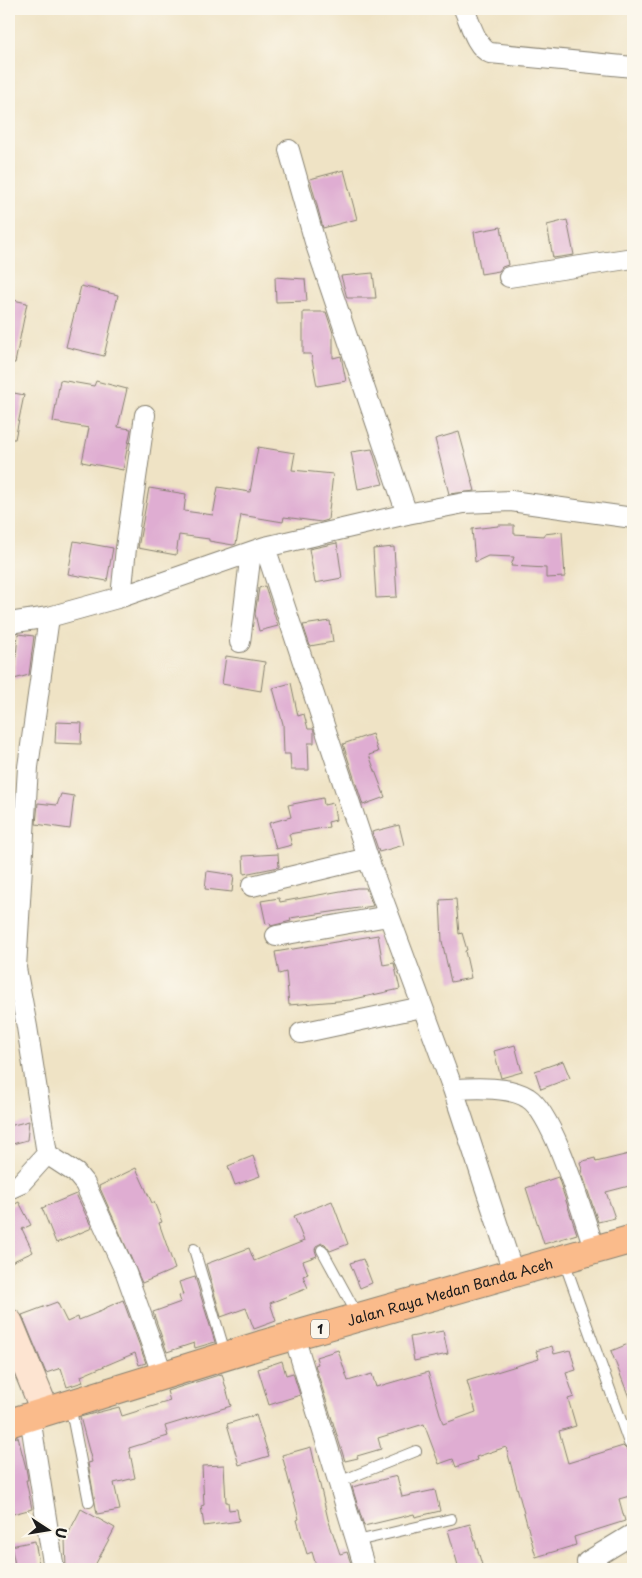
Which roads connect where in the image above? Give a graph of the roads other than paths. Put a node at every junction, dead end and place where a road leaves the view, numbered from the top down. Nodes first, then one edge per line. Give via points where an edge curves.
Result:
1 (464, 9) edge
2 (633, 67) edge
3 (289, 150) dead end
4 (633, 258) edge
5 (509, 277) dead end
6 (145, 414) dead end
7 (407, 514) junction
8 (633, 518) edge
9 (258, 549) junction
10 (121, 597) junction
11 (49, 617) junction
12 (9, 623) edge
13 (240, 642) dead end
14 (368, 858) junction
15 (15, 883) edge
16 (252, 886) dead end
17 (388, 916) junction
18 (276, 936) dead end
19 (422, 1007) junction
20 (301, 1033) dead end
21 (453, 1089) junction
22 (47, 1154) junction
23 (9, 1189) edge
24 (633, 1238) edge
25 (194, 1249) dead end
26 (322, 1250) dead end
27 (595, 1250) junction
28 (563, 1260) junction
29 (513, 1272) junction
30 (359, 1317) junction
31 (9, 1322) edge
32 (294, 1336) junction
33 (226, 1356) junction
34 (163, 1376) junction
35 (39, 1414) edge
36 (629, 1443) dead end
37 (416, 1451) dead end
38 (339, 1482) junction
39 (90, 1502) dead end
40 (451, 1519) dead end
41 (633, 1534) edge
42 (357, 1542) junction
43 (587, 1562) dead end
44 (54, 1569) edge
45 (365, 1569) edge

1 - 2 street via 483,50 490,53
3 - 7 street via 315,242
4 - 5 street
6 - 10 street
7 - 8 street via 464,503 511,501
7 - 9 street
9 - 10 street
9 - 13 street
9 - 14 street
10 - 11 street
11 - 12 street
11 - 15 street
14 - 16 street
14 - 17 street
15 - 22 street via 16,976
17 - 18 street
17 - 19 street
19 - 20 street
19 - 21 street
21 - 27 street via 514,1092 536,1104 555,1136
21 - 29 street
22 - 23 street via 20,1184
22 - 34 street via 76,1172 86,1184 126,1273
24 - 27 highway, Jalan Raya Medan Banda Aceh / 1
25 - 33 lane
26 - 30 lane
27 - 28 highway, Jalan Raya Medan Banda Aceh / 1
28 - 29 highway, Jalan Raya Medan Banda Aceh / 1
28 - 36 lane
29 - 30 highway, Jalan Raya Medan Banda Aceh / 1
30 - 32 highway, Jalan Raya Medan Banda Aceh / 1
31 - 35 street
32 - 33 highway, Jalan Raya Medan Banda Aceh / 1
32 - 38 street
33 - 34 highway, Jalan Raya Medan Banda Aceh / 1
34 - 35 highway, Jalan Raya Medan Banda Aceh / 1
35 - 39 lane
35 - 44 street
37 - 38 lane
38 - 42 street
40 - 42 lane
41 - 43 street
42 - 45 street

